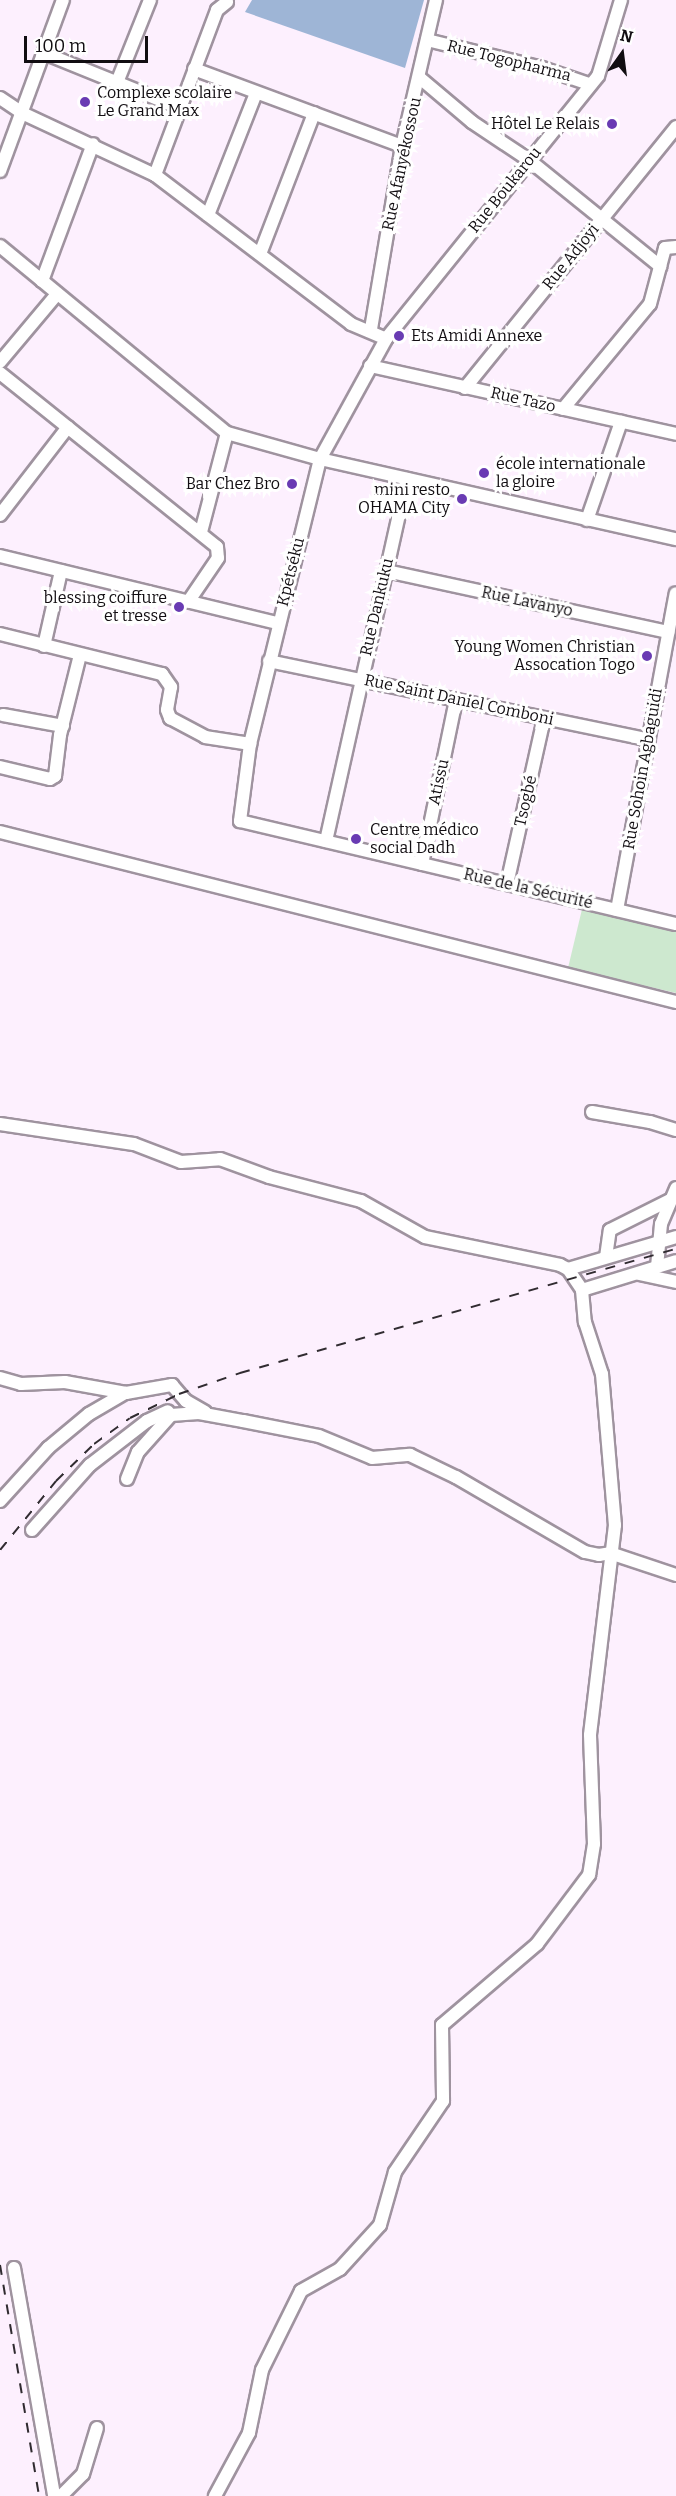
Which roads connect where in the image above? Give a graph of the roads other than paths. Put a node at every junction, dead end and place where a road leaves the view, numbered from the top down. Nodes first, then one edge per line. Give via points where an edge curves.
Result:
1 (63, 0) edge
2 (150, 0) edge
3 (436, 0) edge
4 (621, 0) edge
5 (227, 2) dead end
6 (428, 40) junction
7 (44, 53) junction
8 (195, 69) junction
9 (420, 78) junction
10 (118, 80) junction
11 (589, 84) junction
12 (256, 93) junction
13 (0, 98) edge
14 (180, 108) junction
15 (22, 113) junction
16 (314, 113) junction
17 (676, 127) edge
18 (93, 144) junction
19 (402, 146) junction
20 (529, 160) junction
21 (0, 171) edge
22 (154, 175) junction
23 (208, 215) junction
24 (601, 220) junction
25 (0, 246) edge
26 (676, 247) edge
27 (260, 254) junction
28 (660, 266) junction
29 (42, 281) junction
30 (57, 294) junction
31 (371, 329) junction
32 (386, 339) junction
33 (0, 362) edge
34 (370, 366) junction
35 (0, 373) edge
36 (465, 388) junction
37 (563, 409) junction
38 (676, 420) edge
39 (621, 422) junction
40 (68, 427) junction
41 (227, 433) junction
42 (675, 434) edge
43 (320, 459) junction
44 (407, 479) junction
45 (0, 515) edge
46 (587, 520) junction
47 (201, 532) junction
48 (676, 539) edge
49 (0, 556) edge
50 (61, 571) junction
51 (386, 571) junction
52 (676, 592) edge
53 (188, 602) junction
54 (277, 623) junction
55 (669, 632) junction
56 (0, 634) edge
57 (44, 645) junction
58 (80, 655) junction
59 (269, 661) junction
60 (662, 667) junction
61 (676, 669) edge
62 (360, 680) junction
63 (456, 700) junction
64 (3, 715) dead end
65 (544, 718) junction
66 (63, 726) junction
67 (649, 740) junction
68 (250, 744) junction
69 (0, 767) edge
70 (240, 821) joint
71 (0, 832) edge
72 (326, 841) junction
73 (422, 864) junction
74 (507, 884) junction
75 (617, 910) junction
76 (676, 924) edge
77 (676, 1002) edge
78 (592, 1113) dead end
79 (0, 1124) edge
80 (676, 1130) edge
81 (676, 1188) edge
82 (670, 1200) junction
83 (676, 1237) edge
84 (658, 1242) junction
85 (606, 1257) junction
86 (676, 1261) edge
87 (657, 1267) junction
88 (568, 1269) junction
89 (635, 1273) junction
90 (676, 1282) edge
91 (582, 1290) junction
92 (0, 1378) edge
93 (126, 1393) junction
94 (186, 1401) junction
95 (211, 1416) junction
96 (127, 1479) dead end
97 (0, 1501) edge
98 (32, 1530) dead end
99 (610, 1553) junction
100 (676, 1575) edge
101 (14, 2268) dead end
102 (97, 2428) dead end
103 (54, 2496) edge
104 (61, 2496) edge
105 (215, 2496) edge

1 - 7 street
2 - 10 street
3 - 6 street, Rue Afanyékossou
4 - 11 street, Rue Boukarou via 598,76
5 - 8 street via 217,10
6 - 9 street, Rue Afanyékossou
6 - 11 street, Rue Togopharma via 542,68
7 - 10 street
7 - 15 street
8 - 12 street
8 - 14 street
9 - 19 street, Rue Afanyékossou
9 - 20 street via 472,122
10 - 14 street
11 - 20 street, Rue Boukarou
12 - 16 street
12 - 23 street
13 - 15 street
14 - 22 street
15 - 18 street
15 - 21 street
16 - 19 street
16 - 27 street
17 - 24 street, Rue Adjoyi
18 - 22 street
18 - 29 street
19 - 31 street, Rue Afanyékossou
20 - 24 street
20 - 32 street, Rue Boukarou
22 - 23 street
23 - 27 street
24 - 28 street
24 - 36 street, Rue Adjoyi
25 - 29 street
26 - 28 street via 666,246
27 - 31 street via 351,324
28 - 37 street via 650,304
29 - 30 street
30 - 33 street
30 - 41 street
31 - 32 street
32 - 34 street, Kpétséku
34 - 36 street, Rue Tazo
34 - 43 street, Kpétséku
35 - 40 street
36 - 37 street, Rue Tazo
37 - 39 street, Rue Tazo
38 - 42 street
39 - 42 street, Rue Tazo
39 - 46 street
40 - 45 street
40 - 47 street
41 - 43 street
41 - 47 street
43 - 44 street
43 - 54 street, Kpétséku
44 - 46 street
44 - 51 street, Rue Dankuku
46 - 48 street
47 - 53 street via 217,547 218,558
49 - 50 street
50 - 53 street
50 - 57 street
51 - 55 street, Rue Lavanyo
51 - 62 street, Rue Dankuku
52 - 55 street, Rue Sohoin Agbaguidi
53 - 54 street
54 - 59 street, Kpétséku
55 - 60 street, Rue Sohoin Agbaguidi
56 - 57 street
57 - 58 street
58 - 66 street
58 - 68 street via 162,674 171,687 167,710 170,718 205,737
59 - 62 street, Rue Saint Daniel Comboni
59 - 68 street, Kpétséku
60 - 61 street
60 - 67 street, Rue Sohoin Agbaguidi
62 - 63 street, Rue Saint Daniel Comboni
62 - 72 street, Rue Dankuku
63 - 65 street, Rue Saint Daniel Comboni
63 - 73 street, Atissu
64 - 66 street
65 - 67 street, Rue Saint Daniel Comboni
65 - 74 street, Tsogbé
66 - 69 street via 59,766 52,778
67 - 75 street, Rue Sohoin Agbaguidi
68 - 70 street, Kpétséku
70 - 72 street, Rue de la Sécurité
71 - 77 street
72 - 73 street, Rue de la Sécurité
73 - 74 street, Rue de la Sécurité
74 - 75 street, Rue de la Sécurité
75 - 76 street, Rue de la Sécurité
78 - 80 street
79 - 88 street via 134,1144 181,1162 220,1159 268,1177 361,1202 425,1237
81 - 82 street
82 - 84 street
82 - 85 street via 610,1230
83 - 84 street
84 - 85 street
84 - 87 street
85 - 88 street
86 - 87 street
87 - 89 street
88 - 91 street
89 - 90 street
89 - 91 street
91 - 99 street via 585,1322 602,1374 615,1525
92 - 93 street via 21,1384 65,1382
93 - 94 street via 171,1385
93 - 97 street via 88,1414 48,1448
94 - 95 street
94 - 98 street via 147,1421 90,1465
95 - 96 street via 171,1415 138,1452
95 - 99 street via 318,1436 372,1458 410,1455 456,1477 585,1552 599,1556
99 - 100 street
99 - 105 street via 590,1735 594,1844 589,1875 537,1944 442,2025 443,2102 395,2172 380,2225 340,2269 301,2291 262,2370 249,2433
101 - 103 street
102 - 104 street via 83,2475

